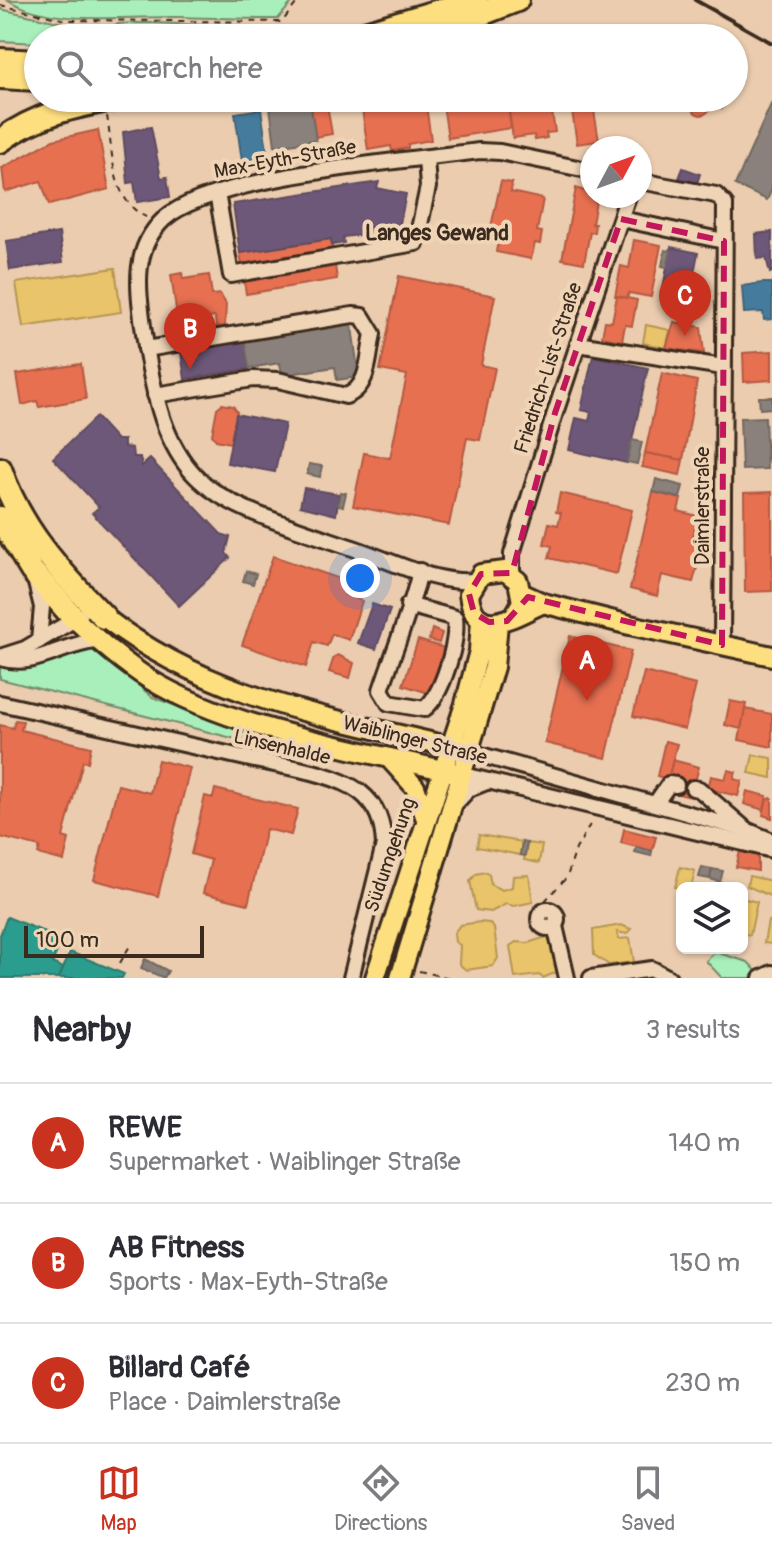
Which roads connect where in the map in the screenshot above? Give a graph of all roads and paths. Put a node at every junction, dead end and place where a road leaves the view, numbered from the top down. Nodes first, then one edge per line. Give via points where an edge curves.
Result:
1 (2, 0) edge
2 (301, 0) edge
3 (476, 0) edge
4 (517, 0) edge
5 (0, 5) edge
6 (5, 6) junction
7 (395, 24) edge
8 (456, 24) edge
9 (0, 60) edge
10 (24, 61) edge
11 (0, 77) edge
12 (24, 78) edge
13 (54, 112) edge
14 (113, 112) edge
15 (0, 141) edge
16 (426, 158) junction
17 (580, 169) edge
18 (652, 183) edge
19 (217, 193) junction
20 (624, 208) edge
21 (621, 219) junction
22 (163, 220) junction
23 (724, 241) junction
24 (578, 344) junction
25 (146, 349) junction
26 (723, 367) junction
27 (155, 395) junction
28 (0, 469) edge
29 (0, 518) edge
30 (32, 571) junction
31 (420, 571) junction
32 (504, 573) junction
33 (475, 581) junction
34 (453, 582) junction
35 (523, 594) junction
36 (543, 603) junction
37 (408, 605) junction
38 (491, 615) junction
39 (73, 617) junction
40 (104, 617) junction
41 (39, 641) junction
42 (97, 641) junction
43 (722, 645) junction
44 (772, 656) edge
45 (0, 657) edge
46 (0, 703) edge
47 (465, 704) junction
48 (417, 739) junction
49 (459, 749) junction
50 (384, 754) junction
51 (451, 772) junction
52 (489, 781) junction
53 (676, 785) dead end
54 (693, 788) dead end
55 (655, 804) junction
56 (447, 813) junction
57 (595, 817) dead end
58 (426, 819) junction
59 (746, 830) junction
60 (772, 841) edge
61 (772, 850) edge
62 (543, 912) joint
63 (131, 944) dead end
64 (120, 963) dead end
65 (401, 974) edge
66 (351, 978) edge
67 (375, 978) edge
68 (450, 978) edge
69 (567, 978) edge
70 (591, 978) edge
71 (669, 978) edge

1 - 6 path
2 - 6 path via 282,22 66,20
3 - 7 highway
4 - 8 highway
5 - 6 path
9 - 10 highway
11 - 12 highway
13 - 15 highway
14 - 22 path via 122,195 135,212
16 - 17 street, Max-Eyth-Straße via 500,152
16 - 19 street, Max-Eyth-Straße
16 - 19 street via 428,187 416,243 231,275
18 - 23 street, Daimlerstraße via 722,198
19 - 22 street, Max-Eyth-Straße via 194,199
20 - 21 street, Friedrich-List-Straße
21 - 23 street
21 - 24 street, Friedrich-List-Straße
22 - 25 street, Max-Eyth-Straße via 140,253 137,278
23 - 26 street, Daimlerstraße
24 - 26 street
24 - 32 street, Friedrich-List-Straße
25 - 27 street, Max-Eyth-Straße
25 - 27 street via 353,315 362,316 373,334 364,381 346,396 253,379
26 - 43 street, Daimlerstraße
27 - 31 street, Max-Eyth-Straße via 176,454 209,491 252,513
28 - 40 highway via 44,553
29 - 30 highway
30 - 39 highway
30 - 41 street via 42,607
31 - 34 street, Max-Eyth-Straße
31 - 37 street
32 - 33 main road
32 - 35 main road
33 - 34 street, Max-Eyth-Straße
33 - 38 main road
34 - 38 street
35 - 36 main road
35 - 38 main road
36 - 38 main road
36 - 43 main road
37 - 37 street via 381,690 389,703 424,709 435,701 457,632 455,618
38 - 47 main road
38 - 49 main road via 494,667
39 - 40 street
39 - 41 street
39 - 42 main road, Waiblinger Straße
40 - 48 main road, Waiblinger Straße via 172,664 207,680
41 - 45 street
42 - 45 street via 79,642 26,662
42 - 50 main road, Waiblinger Straße via 151,680 206,706
43 - 44 main road
46 - 66 street, Linsenhalde via 317,775 359,792 383,825 384,845
47 - 48 main road via 442,726
47 - 49 main road
48 - 49 main road, Waiblinger Straße
49 - 51 main road, Südumgehung
49 - 55 street, Waiblinger Straße
50 - 51 main road, Waiblinger Straße
50 - 58 main road via 415,787
51 - 52 street, Waiblinger Straße
51 - 56 main road, Südumgehung
51 - 58 main road, Südumgehung
52 - 56 street via 469,789
52 - 61 street, Waiblinger Straße
53 - 55 street via 669,784
54 - 59 street
55 - 59 street, Waiblinger Straße
56 - 65 main road, Südumgehung
57 - 62 path via 567,877 542,904
58 - 67 main road, Südumgehung
59 - 60 street, Waiblinger Straße
62 - 69 street via 541,926 555,926
63 - 64 path
65 - 68 path via 439,973
70 - 71 street via 652,969

